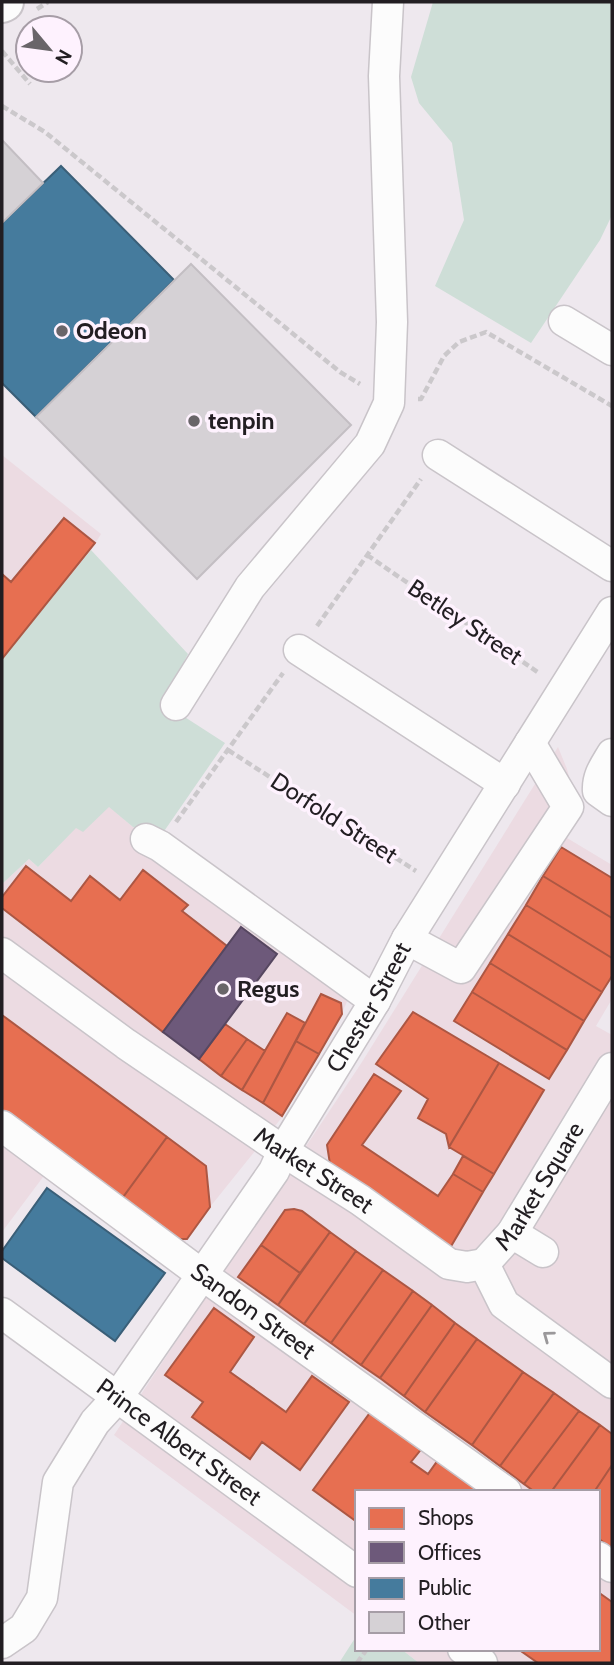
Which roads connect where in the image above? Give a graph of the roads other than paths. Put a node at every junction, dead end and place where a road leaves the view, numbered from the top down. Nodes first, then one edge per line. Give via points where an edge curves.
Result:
1 (388, 2) edge
2 (565, 321) dead end
3 (612, 350) edge
4 (438, 455) dead end
5 (612, 566) edge
6 (612, 612) edge
7 (299, 650) dead end
8 (176, 705) dead end
9 (530, 743) junction
10 (612, 754) edge
11 (505, 784) junction
12 (612, 801) edge
13 (146, 839) dead end
14 (407, 939) junction
15 (2, 953) edge
16 (375, 1001) junction
17 (612, 1068) edge
18 (2, 1126) edge
19 (283, 1151) junction
20 (512, 1233) junction
21 (542, 1252) dead end
22 (484, 1264) junction
23 (201, 1274) junction
24 (2, 1313) edge
25 (612, 1383) edge
26 (117, 1398) junction
27 (503, 1490) edge
28 (355, 1571) edge
29 (2, 1643) edge
30 (466, 1651) edge
31 (482, 1663) edge

1 - 8 street via 384,76 392,323 389,402 370,444 250,587
2 - 3 street
4 - 5 street
6 - 9 street, Chester Street
7 - 11 street
9 - 11 street, Chester Street
9 - 14 street via 568,807 461,968
10 - 12 street via 601,772 598,791
11 - 14 street, Chester Street
13 - 16 street
14 - 16 street, Chester Street
15 - 19 street, Market Street
16 - 19 street, Chester Street
17 - 20 street, Market Square
18 - 23 street, Sandon Street
19 - 22 street, Market Street via 449,1264
19 - 23 street, Chester Street via 274,1171
20 - 21 street
20 - 22 street, Market Square
25 -> 22 street via 504,1304
23 - 26 street, Chester Street
23 - 27 street, Sandon Street
24 - 26 street, Prince Albert Street
26 - 28 street, Prince Albert Street
26 - 29 street, Chester Street via 95,1422 58,1482 42,1598 24,1628
30 - 31 street

